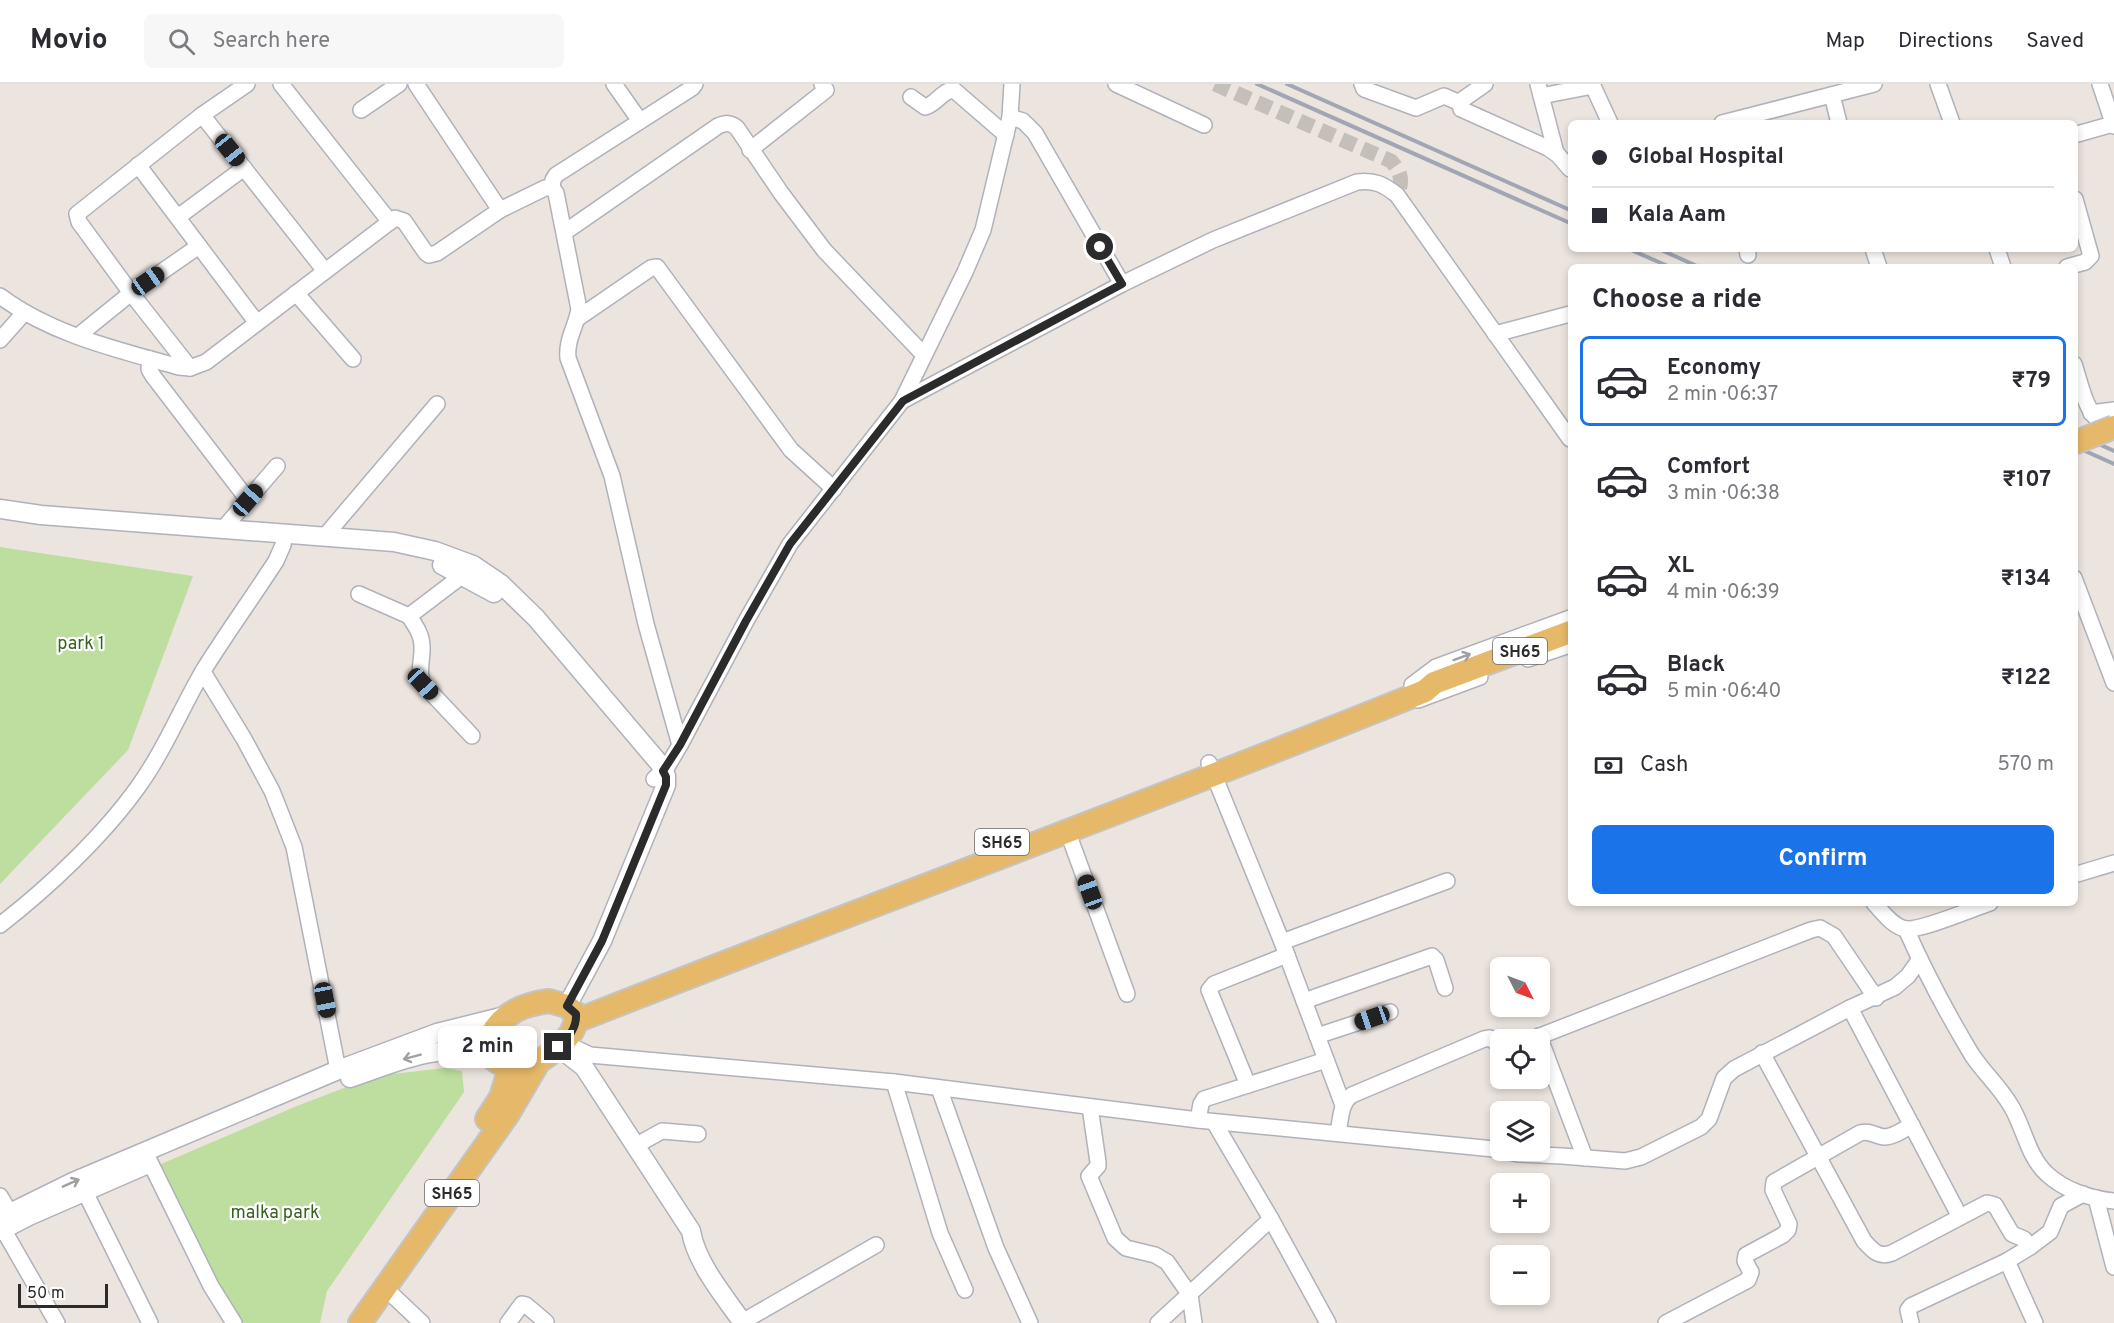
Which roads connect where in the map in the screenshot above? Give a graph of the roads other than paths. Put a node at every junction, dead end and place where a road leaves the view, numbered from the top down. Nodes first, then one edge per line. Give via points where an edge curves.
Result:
1 (247, 84) edge
2 (281, 84) edge
3 (399, 84) edge
4 (416, 84) edge
5 (614, 84) edge
6 (695, 84) edge
7 (1012, 84) edge
8 (1116, 84) edge
9 (1362, 84) edge
10 (1485, 84) edge
11 (1874, 84) edge
12 (1938, 84) edge
13 (2100, 84) edge
14 (827, 86) edge
15 (1539, 90) edge
16 (1825, 92) edge
17 (910, 97) dead end
18 (2110, 100) edge
19 (1460, 103) junction
20 (361, 110) dead end
21 (202, 115) junction
22 (1010, 117) junction
23 (1609, 120) edge
24 (1747, 120) edge
25 (1838, 120) edge
26 (1951, 120) edge
27 (640, 122) junction
28 (1204, 125) dead end
29 (2114, 125) edge
30 (2078, 134) edge
31 (1006, 135) junction
32 (750, 150) junction
33 (1556, 153) junction
34 (138, 165) junction
35 (1568, 167) edge
36 (244, 168) junction
37 (552, 188) junction
38 (501, 210) junction
39 (2078, 210) edge
40 (178, 217) junction
41 (390, 222) junction
42 (565, 232) junction
43 (199, 246) junction
44 (2078, 264) edge
45 (326, 271) junction
46 (1122, 284) junction
47 (131, 293) junction
48 (296, 293) junction
49 (0, 296) edge
50 (24, 313) junction
51 (1568, 315) edge
52 (578, 318) junction
53 (256, 322) junction
54 (1495, 334) junction
55 (78, 336) junction
56 (0, 340) edge
57 (924, 355) junction
58 (150, 359) junction
59 (353, 359) dead end
60 (190, 368) junction
61 (2078, 375) edge
62 (903, 401) junction
63 (437, 404) dead end
64 (2114, 410) edge
65 (2091, 413) junction
66 (2114, 429) edge
67 (1568, 436) edge
68 (2078, 442) edge
69 (277, 466) dead end
70 (834, 489) junction
71 (248, 500) junction
72 (0, 509) edge
73 (0, 520) edge
74 (224, 529) junction
75 (325, 536) junction
76 (284, 540) junction
77 (463, 575) junction
78 (2078, 588) edge
79 (358, 594) dead end
80 (409, 616) junction
81 (1568, 619) edge
82 (1568, 633) edge
83 (1568, 646) edge
84 (203, 672) junction
85 (2114, 683) edge
86 (1408, 692) junction
87 (472, 736) dead end
88 (680, 745) junction
89 (1212, 769) junction
90 (658, 775) junction
91 (1067, 830) junction
92 (2114, 863) edge
93 (2078, 874) edge
94 (1447, 881) dead end
95 (1877, 906) edge
96 (1981, 906) edge
97 (0, 925) edge
98 (1906, 929) junction
99 (1284, 949) junction
100 (1920, 959) junction
101 (1445, 988) dead end
102 (1127, 994) dead end
103 (1876, 998) junction
104 (1304, 1001) junction
105 (1850, 1008) junction
106 (568, 1010) junction
107 (1390, 1012) dead end
108 (509, 1015) junction
109 (1550, 1032) edge
110 (1317, 1036) junction
111 (1490, 1038) edge
112 (553, 1051) junction
113 (1762, 1053) junction
114 (490, 1055) junction
115 (1326, 1060) junction
116 (510, 1068) junction
117 (338, 1070) junction
118 (1550, 1076) edge
119 (894, 1082) junction
120 (1248, 1085) junction
121 (939, 1088) junction
122 (1343, 1105) junction
123 (1090, 1107) junction
124 (1206, 1121) junction
125 (1912, 1125) junction
126 (1338, 1133) junction
127 (698, 1134) dead end
128 (635, 1146) junction
129 (148, 1157) junction
130 (1818, 1157) junction
131 (1585, 1158) junction
132 (85, 1192) junction
133 (0, 1196) edge
134 (2090, 1196) junction
135 (2114, 1201) edge
136 (1960, 1218) junction
137 (1271, 1220) junction
138 (3, 1223) edge
139 (693, 1244) junction
140 (876, 1245) dead end
141 (2030, 1247) junction
142 (2007, 1262) junction
143 (2114, 1267) edge
144 (385, 1288) junction
145 (966, 1290) dead end
146 (1190, 1295) junction
147 (57, 1323) edge
148 (150, 1323) edge
149 (234, 1323) edge
150 (346, 1323) edge
151 (360, 1323) edge
152 (422, 1323) edge
153 (508, 1323) edge
154 (546, 1323) edge
155 (743, 1323) edge
156 (1030, 1323) edge
157 (1158, 1323) edge
158 (1194, 1323) edge
159 (1328, 1323) edge
160 (1666, 1323) edge
161 (1911, 1323) edge
162 (2035, 1323) edge

1 - 21 street
2 - 41 street
3 - 20 street
4 - 38 street
5 - 27 street
6 - 27 street
7 - 22 street
8 - 28 street
9 - 19 street via 1364,89 1416,108 1444,96
10 - 19 street
11 - 16 street
12 - 26 street
13 - 18 street
14 - 32 street
15 - 23 street via 1593,86
15 - 33 street
16 - 24 street
16 - 25 street
17 - 31 street via 925,107 948,90 954,90
18 - 29 street
19 - 33 street via 1461,109
21 - 34 street
21 - 36 street
22 - 31 street
22 - 46 street via 1035,133
27 - 37 street via 556,176
29 - 30 street
31 - 57 street via 983,230
32 - 42 street via 732,124 718,126
32 - 57 street via 824,250
33 - 35 street
34 - 40 street
34 - 47 street via 79,210 77,218
36 - 40 street
36 - 45 street
37 - 38 street
37 - 42 street
38 - 41 street via 433,255 426,253 404,221 395,218
39 - 44 street via 2091,256
40 - 43 street
41 - 45 street
42 - 52 street via 579,303
43 - 47 street
43 - 53 street
45 - 48 street
46 - 54 street via 1213,240 1370,180 1397,195
46 - 62 street
47 - 55 street
47 - 60 street
48 - 53 street
48 - 59 street
49 - 50 street
50 - 55 street
50 - 56 street
51 - 54 street
52 - 70 street via 657,267 787,445
52 - 88 street via 569,337 568,358 612,476 646,624
53 - 60 street via 206,362
54 - 67 street
55 - 58 street
57 - 62 street
58 - 60 street
58 - 71 street via 153,376
61 - 65 street
62 - 70 street
63 - 75 street
64 - 65 street
65 - 66 street via 2104,426
66 - 68 main road, bridge
69 - 71 street
70 - 88 street via 790,544
71 - 74 street
72 - 74 street
73 - 76 street via 40,526
74 - 76 street
75 - 76 street
75 - 90 street via 394,542 435,551 473,565 501,584 536,618 652,756
76 - 77 street via 393,553 432,561
76 - 84 street via 276,561
77 - 80 street
77 - 90 street via 494,592 528,625
78 - 85 street
79 - 80 street
80 - 87 street via 422,645 423,684
86 -> 81 street via 1436,667
82 - 86 main road, SH65 via 1434,683 1425,691
83 - 86 street via 1437,695 1419,700
84 - 97 street via 154,761 115,816 45,888
84 - 117 street via 272,791 294,847
86 - 89 main road, SH65
88 - 90 street
89 - 91 main road, SH65
89 - 99 street
89 - 106 main road, SH65
90 - 106 street via 592,937
91 - 102 street
91 - 106 main road, SH65
92 - 93 street
94 - 99 street
95 - 98 street via 1891,922
96 - 98 street
98 - 100 street
99 - 104 street
99 - 120 street via 1209,990
100 - 103 street via 1908,976
100 - 134 street via 1973,1055 2012,1107 2035,1159 2062,1185
101 - 104 street via 1437,960 1432,956
103 - 105 street
103 - 109 street via 1834,936 1820,928
104 - 110 street
105 - 113 street
105 - 125 street
106 - 108 main road, SH65 via 549,1001 533,1003
106 - 112 main road, SH65 via 570,1035
107 - 110 street
108 - 114 main road, SH65 via 489,1040
108 - 117 street via 437,1033
110 - 115 street
111 - 122 street via 1352,1095
112 - 116 main road via 521,1068
112 - 119 street
112 - 128 street via 584,1068
112 - 139 street via 576,1076 682,1238
112 - 144 main road, SH65
113 - 130 street
113 - 131 street via 1724,1078 1709,1119 1690,1134 1625,1161
114 - 116 main road
114 -> 129 street via 441,1050 404,1059
115 - 120 street
115 - 122 street
116 - 150 main road, SH65 via 501,1097 482,1127
117 - 129 street via 220,1118
118 - 131 street
119 - 121 street
119 - 145 street via 940,1233
120 - 124 street via 1204,1099 1201,1104
121 - 123 street
121 - 156 street via 996,1248
122 - 126 street
123 - 124 street
123 - 146 street via 1098,1166 1089,1176 1115,1238 1126,1248 1162,1258
124 - 126 street
124 - 137 street
125 - 130 street via 1884,1137 1865,1131
125 - 136 street
126 - 131 street
127 - 128 street via 663,1131
128 - 139 street via 691,1231
129 - 132 street
138 -> 129 street via 73,1182
129 - 149 street via 211,1286
130 - 136 street via 1864,1241 1877,1254 1892,1253
130 - 160 street via 1774,1182 1773,1190 1789,1224 1788,1230 1746,1255 1751,1272 1748,1280
132 - 138 street
132 - 148 street
133 - 138 street
134 - 135 street
134 - 141 street via 2061,1206 2050,1232
134 - 143 street
136 - 141 street via 1992,1203 2012,1234
137 - 146 street
137 - 159 street
138 - 147 street
139 - 155 street
140 - 155 street
141 - 142 street
142 - 161 street via 1911,1306
142 - 162 street
144 - 151 main road, SH65
144 - 152 street
146 - 157 street
146 - 158 street
153 - 154 street via 522,1304

